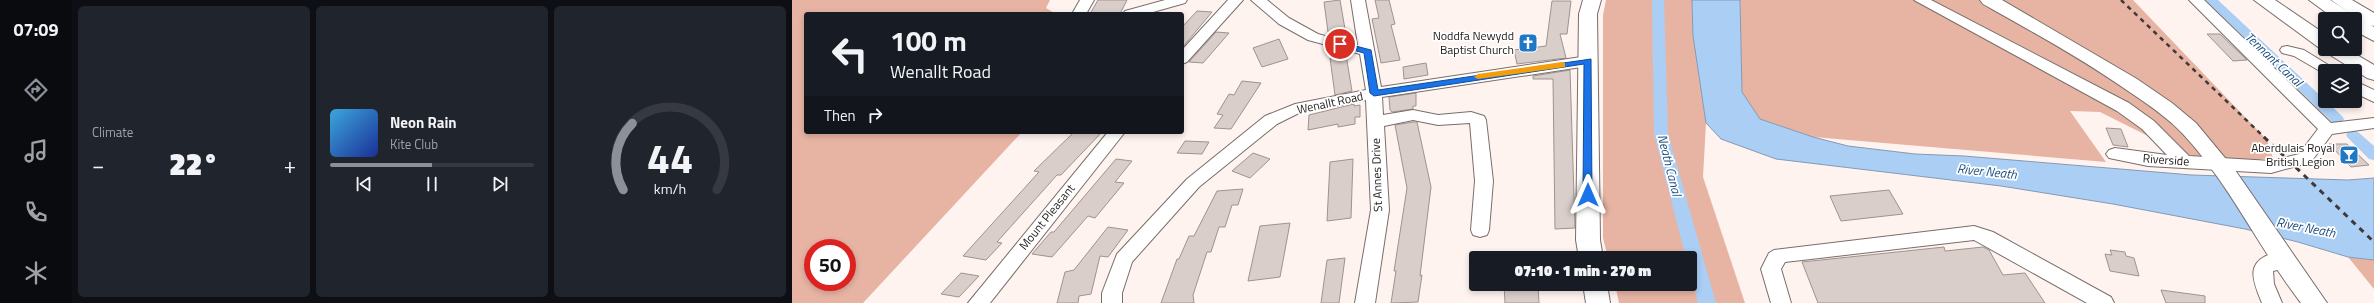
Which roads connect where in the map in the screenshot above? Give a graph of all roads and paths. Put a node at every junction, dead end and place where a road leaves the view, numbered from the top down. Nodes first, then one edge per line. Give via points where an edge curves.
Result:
1 (1087, 0) edge
2 (1180, 0) edge
3 (1236, 0) edge
4 (1258, 0) edge
5 (1358, 0) edge
6 (1592, 0) edge
7 (1921, 0) edge
8 (1990, 0) edge
9 (2196, 0) edge
10 (2263, 0) edge
11 (2287, 0) edge
12 (2318, 0) edge
13 (2340, 0) edge
14 (1080, 12) edge
15 (1137, 12) edge
16 (2337, 12) edge
17 (2318, 20) edge
18 (2374, 21) edge
19 (2362, 28) edge
20 (2374, 35) edge
21 (2318, 38) edge
22 (2362, 49) edge
23 (2287, 50) dead end
24 (1368, 52) junction
25 (1184, 56) edge
26 (2345, 56) edge
27 (2374, 57) edge
28 (1588, 61) junction
29 (2318, 64) edge
30 (2374, 74) edge
31 (2362, 90) edge
32 (1374, 93) junction
33 (2374, 98) edge
34 (1376, 122) junction
35 (2368, 124) edge
36 (2327, 128) junction
37 (1115, 134) edge
38 (2115, 154) dead end
39 (2184, 162) junction
40 (2220, 168) junction
41 (1480, 230) dead end
42 (1590, 251) edge
43 (2278, 253) junction
44 (1596, 291) edge
45 (978, 303) edge
46 (1112, 303) edge
47 (1365, 303) edge
48 (1598, 303) edge
49 (1781, 303) edge
50 (2104, 303) edge
51 (2272, 303) edge
52 (2315, 303) edge

1 - 14 street
2 - 15 street
3 - 25 street
4 - 24 street via 1284,21 1313,37
5 - 24 street, St Annes Drive
6 - 28 main road via 1588,14
7 - 39 street via 2123,107 2148,125
8 - 40 main road via 2093,59 2160,103 2196,135
9 - 36 street
10 - 21 highway
11 - 17 highway
12 - 16 highway
13 - 18 main road
19 - 20 highway
22 - 27 highway
23 - 29 street via 2299,53
24 - 32 street, St Annes Drive
26 - 30 highway
28 - 32 street, Wenallt Road
28 - 42 main road
31 - 33 street
32 - 34 street, St Annes Drive
32 - 46 street, Wenallt Road via 1295,109 1271,120 1193,183 1124,259 1112,293
34 - 41 street via 1412,115 1438,120 1471,117 1478,120 1484,181
34 - 47 street, St Annes Drive via 1380,210
35 - 36 street
36 - 40 street, Riverside via 2305,158 2271,166
37 - 45 street, Mount Pleasant
38 - 39 street, Riverside via 2148,160
39 - 40 street, Riverside
40 - 43 main road
43 - 51 street via 2263,268 2264,284
43 - 52 main road
44 - 48 main road
49 - 50 street via 1771,269 1776,258 1781,255 1974,233 1986,237

